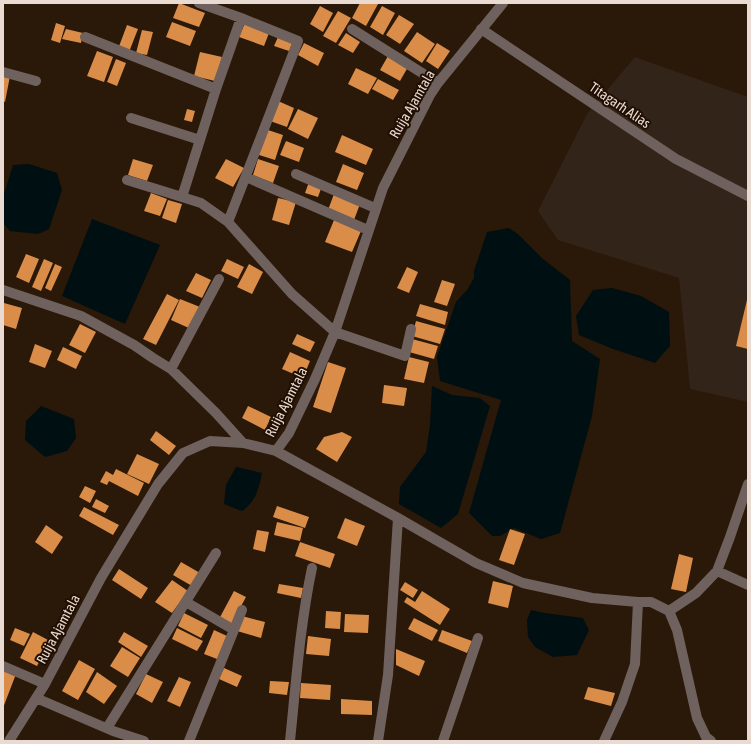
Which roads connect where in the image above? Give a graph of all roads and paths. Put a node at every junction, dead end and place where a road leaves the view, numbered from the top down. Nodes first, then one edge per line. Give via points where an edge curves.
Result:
1 (199, 3) edge
2 (497, 5) edge
3 (241, 18) junction
4 (481, 29) junction
5 (352, 30) dead end
6 (85, 37) dead end
7 (3, 72) edge
8 (36, 81) dead end
9 (438, 83) junction
10 (216, 88) junction
11 (131, 118) dead end
12 (200, 140) junction
13 (296, 174) dead end
14 (246, 177) junction
15 (127, 180) dead end
16 (748, 196) edge
17 (182, 197) junction
18 (376, 208) junction
19 (228, 222) junction
20 (368, 230) junction
21 (219, 279) dead end
22 (3, 290) edge
23 (411, 329) dead end
24 (335, 332) junction
25 (171, 369) junction
26 (243, 443) junction
27 (276, 451) junction
28 (748, 484) edge
29 (398, 518) junction
30 (216, 553) dead end
31 (312, 568) dead end
32 (717, 571) junction
33 (748, 585) edge
34 (186, 602) junction
35 (638, 602) junction
36 (242, 610) dead end
37 (669, 611) junction
38 (234, 630) junction
39 (478, 638) dead end
40 (3, 666) edge
41 (45, 684) junction
42 (36, 698) junction
43 (107, 728) junction
44 (9, 741) edge
45 (144, 741) edge
46 (189, 741) edge
47 (290, 741) edge
48 (378, 741) edge
49 (443, 741) edge
50 (604, 741) edge
51 (711, 741) edge

1 - 3 street
2 - 4 street, Ruija Ajamtala
3 - 10 street
3 - 14 street via 298,41
4 - 9 street, Ruija Ajamtala
4 - 16 street, Titagarh Alias via 676,159
5 - 9 street
6 - 10 street
7 - 8 street
9 - 18 street, Ruija Ajamtala via 382,188
10 - 12 street
11 - 12 street
12 - 17 street
13 - 18 street
14 - 19 street
14 - 20 street
15 - 17 street
17 - 19 street via 201,203
18 - 20 street, Ruija Ajamtala
19 - 24 street via 292,294
20 - 24 street, Ruija Ajamtala
21 - 25 street
22 - 25 street via 82,316
23 - 24 street via 405,356
24 - 27 street, Ruija Ajamtala via 289,433
25 - 26 street
26 - 27 street, Ruija Ajamtala
26 - 41 street, Ruija Ajamtala via 210,441 183,453 158,484 105,572
27 - 29 street
28 - 32 street
29 - 35 street via 476,563 523,583 592,598
29 - 48 street via 388,675
30 - 34 street
31 - 47 street via 298,658
32 - 33 street
32 - 37 street via 696,593
34 - 38 street
34 - 43 street
35 - 37 street via 651,602
35 - 50 street via 635,664 622,702
36 - 38 street
37 - 51 street via 677,630 697,718 706,737
38 - 46 street
39 - 49 street
40 - 41 street
41 - 42 street, Ruija Ajamtala
42 - 43 street
42 - 44 street, Ruija Ajamtala
43 - 45 street

